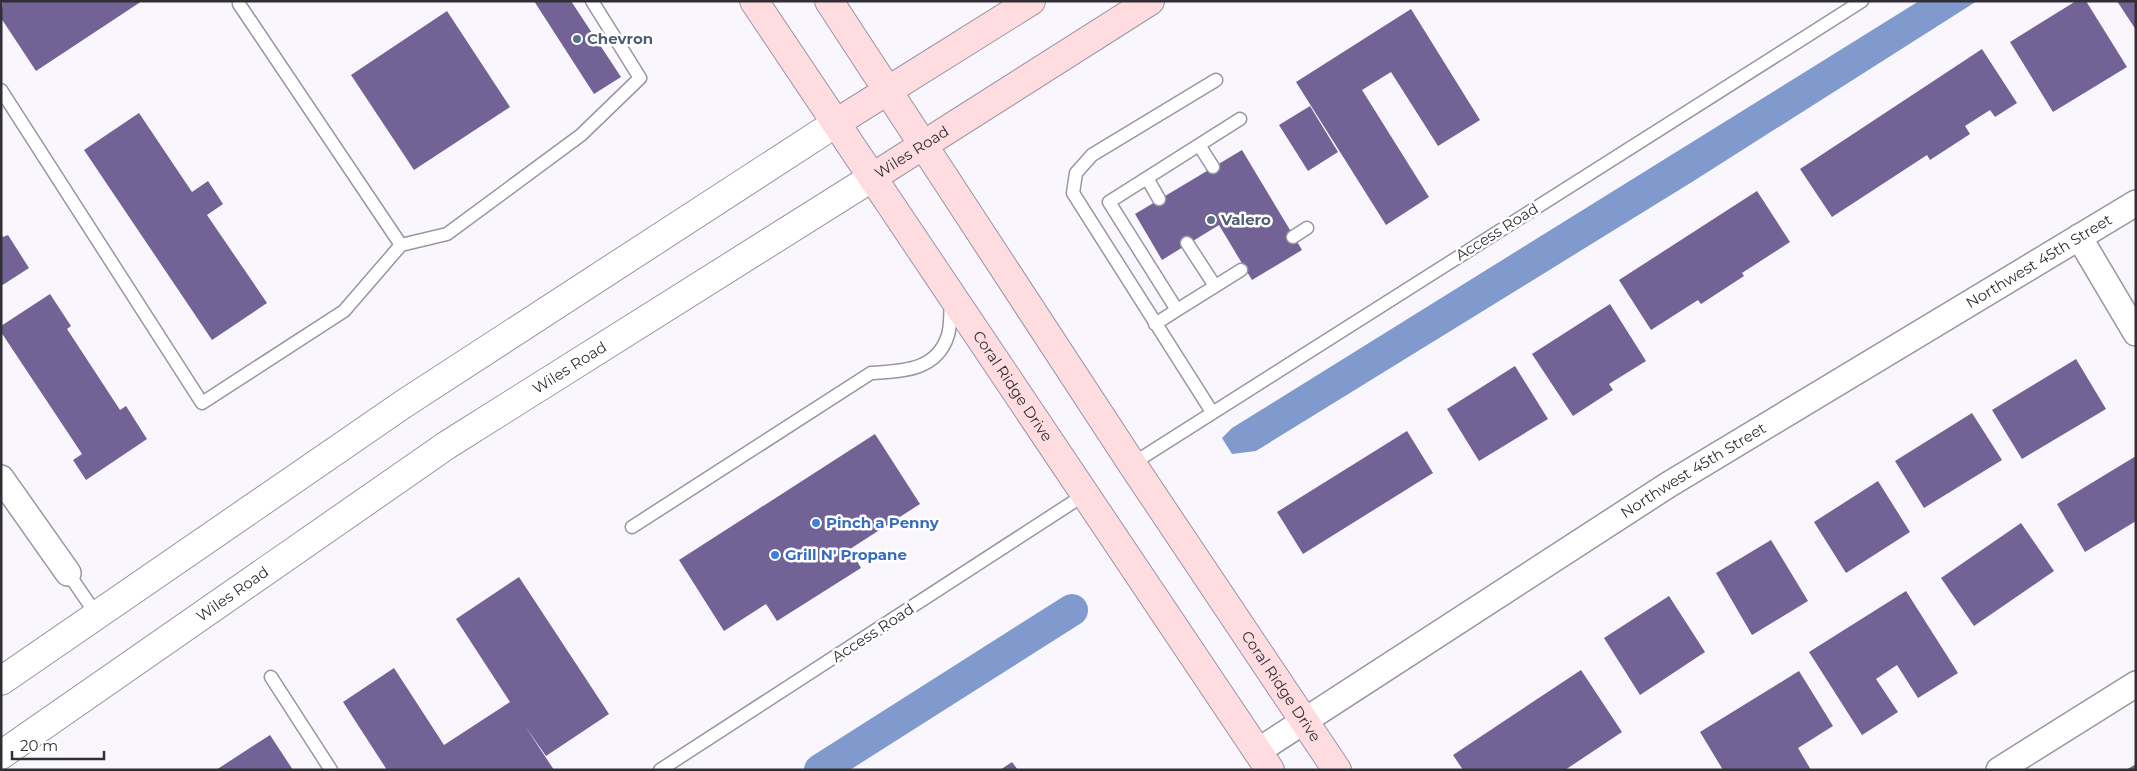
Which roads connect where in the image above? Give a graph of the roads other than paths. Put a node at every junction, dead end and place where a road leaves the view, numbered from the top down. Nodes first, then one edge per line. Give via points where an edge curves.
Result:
1 (592, 1) edge
2 (754, 1) edge
3 (829, 1) edge
4 (1031, 1) edge
5 (1150, 1) edge
6 (1862, 1) edge
7 (239, 4) dead end
8 (1216, 80) dead end
9 (1, 90) edge
10 (888, 91) junction
11 (1240, 119) dead end
12 (836, 123) junction
13 (1198, 145) junction
14 (923, 146) junction
15 (1212, 167) dead end
16 (873, 177) junction
17 (1147, 178) junction
18 (1159, 199) dead end
19 (2136, 203) edge
20 (1307, 228) dead end
21 (1293, 237) dead end
22 (2079, 237) junction
23 (1187, 243) dead end
24 (401, 246) junction
25 (1241, 270) dead end
26 (1215, 286) junction
27 (952, 295) junction
28 (1177, 310) junction
29 (1155, 324) junction
30 (2136, 333) edge
31 (1212, 412) junction
32 (1132, 464) junction
33 (1, 478) edge
34 (1084, 495) junction
35 (632, 527) dead end
36 (68, 573) joint
37 (96, 614) junction
38 (271, 677) dead end
39 (1, 681) edge
40 (2136, 684) edge
41 (1304, 721) junction
42 (1, 755) edge
43 (1264, 760) edge
44 (330, 770) edge
45 (660, 770) edge
46 (1336, 770) edge
47 (1999, 770) edge

1 - 24 lane via 640,78 581,135 446,234
2 - 12 main road, Coral Ridge Drive
3 - 10 main road, Coral Ridge Drive
4 - 10 main road
5 - 14 main road, Wiles Road
6 - 31 lane, Access Road
7 - 24 lane
8 - 29 lane via 1092,156 1076,173 1072,193
9 - 24 lane via 202,403 344,311
10 - 12 main road
10 - 14 main road, Coral Ridge Drive
11 - 13 lane
12 - 16 main road, Coral Ridge Drive
12 - 37 street via 405,403
13 - 15 lane
13 - 17 lane
14 - 16 main road, Wiles Road
14 - 32 main road, Coral Ridge Drive
16 - 27 main road, Coral Ridge Drive
16 - 42 street, Wiles Road via 447,445
17 - 18 lane
17 - 28 lane via 1109,202
19 - 22 street, Northwest 45th Street
20 - 21 lane
22 - 30 street
22 - 41 street, Northwest 45th Street via 1677,479
23 - 26 lane
25 - 26 lane
26 - 28 lane
27 - 34 main road, Coral Ridge Drive
27 - 35 lane via 948,335 938,356 921,367 871,373
28 - 29 lane
29 - 31 lane
31 - 32 lane, Access Road
32 - 41 main road, Coral Ridge Drive
33 - 36 street
34 - 43 main road, Coral Ridge Drive
34 - 45 lane, Access Road
36 - 37 lane
37 - 39 street
38 - 44 lane
40 - 47 street
41 - 43 street, Northwest 45th Street
41 - 46 main road, Coral Ridge Drive

